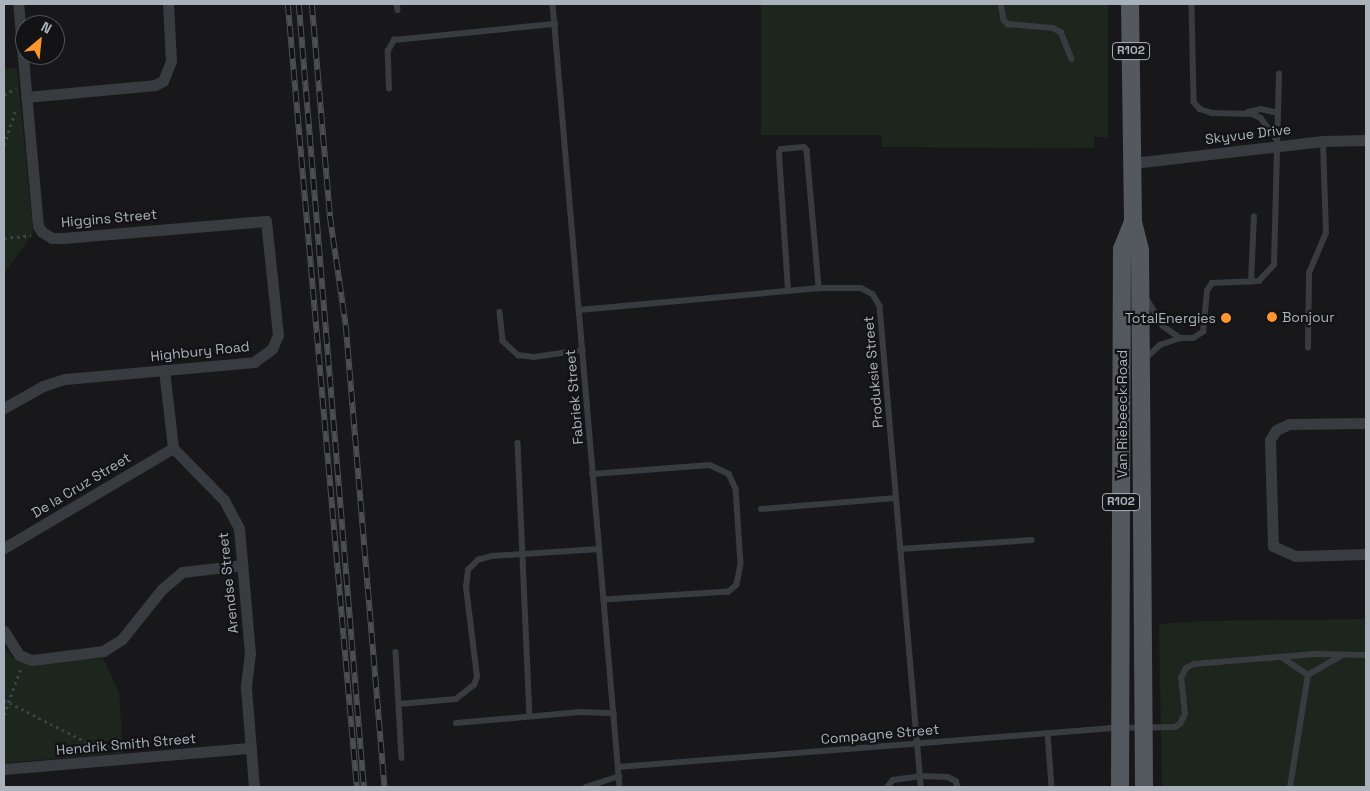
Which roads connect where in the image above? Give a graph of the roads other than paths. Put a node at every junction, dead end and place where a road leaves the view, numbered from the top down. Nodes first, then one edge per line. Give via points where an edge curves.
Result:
1 (19, 4) edge
2 (168, 4) edge
3 (553, 4) edge
4 (1001, 4) edge
5 (1130, 4) edge
6 (1192, 4) edge
7 (555, 24) junction
8 (1072, 59) dead end
9 (1278, 74) dead end
10 (389, 89) dead end
11 (26, 96) junction
12 (1246, 113) junction
13 (1278, 114) junction
14 (1366, 140) edge
15 (1323, 141) junction
16 (1276, 143) junction
17 (1133, 164) junction
18 (1254, 217) dead end
19 (266, 221) joint
20 (1133, 222) junction
21 (1251, 282) junction
22 (1140, 287) junction
23 (819, 288) junction
24 (788, 290) junction
25 (579, 310) junction
26 (500, 312) dead end
27 (1180, 338) junction
28 (1308, 348) dead end
29 (582, 350) junction
30 (1141, 366) junction
31 (164, 370) junction
32 (4, 408) edge
33 (1366, 423) edge
34 (518, 443) dead end
35 (173, 448) junction
36 (592, 474) junction
37 (896, 498) junction
38 (761, 509) dead end
39 (1032, 540) dead end
40 (4, 548) edge
41 (599, 549) junction
42 (900, 549) junction
43 (524, 554) junction
44 (1366, 554) edge
45 (243, 565) junction
46 (604, 600) junction
47 (4, 631) edge
48 (396, 652) dead end
49 (1342, 655) junction
50 (1366, 655) edge
51 (1283, 658) junction
52 (1308, 674) junction
53 (399, 704) junction
54 (614, 713) junction
55 (530, 715) junction
56 (456, 723) dead end
57 (1143, 727) junction
58 (1120, 728) junction
59 (1048, 733) junction
60 (918, 744) junction
61 (251, 748) junction
62 (402, 758) dead end
63 (618, 767) junction
64 (4, 769) edge
65 (619, 776) junction
66 (920, 776) junction
67 (254, 787) edge
68 (586, 787) edge
69 (620, 787) edge
70 (887, 787) edge
71 (921, 787) edge
72 (958, 787) edge
73 (1052, 787) edge
74 (1120, 787) edge
75 (1144, 787) edge
76 (1290, 787) edge

1 - 11 street, Higgins Street
2 - 11 street via 172,62 163,81 155,85
3 - 7 lane, Fabriek Street
4 - 8 lane via 1008,24 1053,28 1061,32
5 - 17 main road, Van Riebeeck Road / R102
6 - 12 lane via 1194,102 1200,109 1212,113
7 - 10 lane via 394,40 388,51
7 - 25 lane, Fabriek Street
9 - 13 lane
11 - 19 street, Higgins Street via 38,226 46,235 63,238
12 - 13 lane via 1261,109
12 - 16 lane via 1261,118
13 - 16 lane
14 - 15 street, Skyvue Drive
15 - 16 street, Skyvue Drive
15 - 28 lane via 1326,233 1309,272
16 - 17 street, Skyvue Drive
16 - 21 lane via 1276,257 1265,278
17 - 20 main road, Van Riebeeck Road / R102
18 - 21 lane
19 - 31 street, Highbury Road via 278,335 272,350 254,362
20 - 22 main road, Van Riebeeck Road / R102 via 1140,250
20 - 58 main road, Van Riebeeck Road / R102 via 1122,249
21 - 27 lane via 1212,283 1207,291 1203,332 1194,338
22 - 27 lane via 1162,326
22 - 30 main road, Van Riebeeck Road / R102
23 - 24 lane, Produksie Street
23 - 24 lane via 807,150 781,149
23 - 37 lane, Produksie Street via 861,288 873,294 880,306
24 - 25 lane, Produksie Street
25 - 29 lane, Fabriek Street
26 - 29 lane via 503,341 518,354 534,357
27 - 30 lane via 1152,351
29 - 36 lane, Fabriek Street
30 - 57 main road, Van Riebeeck Road / R102
31 - 32 street, Highbury Road via 65,379 43,386
31 - 35 street
33 - 44 street via 1281,426 1272,434 1270,460 1273,546 1295,556
34 - 43 lane
35 - 40 street, De la Cruz Street
35 - 45 street, Arendse Street via 233,512 239,528
36 - 41 lane, Fabriek Street
36 - 46 lane via 710,464 729,474 736,489 740,564 737,585 729,592
37 - 38 lane
37 - 42 lane, Produksie Street
39 - 42 lane
41 - 43 lane
41 - 46 lane, Fabriek Street
42 - 60 lane, Produksie Street
43 - 53 lane via 478,560 468,570 466,587 477,677 469,692 456,699
43 - 55 lane
45 - 47 street via 182,572 171,579 122,639 103,651 44,661 24,658 12,648
45 - 61 street, Arendse Street via 250,653 246,688
46 - 54 lane, Fabriek Street
48 - 53 lane
49 - 50 lane
49 - 51 lane
49 - 52 lane
51 - 52 lane
51 - 57 lane, Compagne Street via 1194,664 1186,668 1181,678 1185,714 1180,724
52 - 76 lane
53 - 62 lane
54 - 55 lane
54 - 63 lane, Fabriek Street
55 - 56 lane
57 - 58 lane, Compagne Street
57 - 75 main road, Van Riebeeck Road / R102
58 - 59 lane, Compagne Street
58 - 74 main road, Van Riebeeck Road / R102
59 - 60 lane, Compagne Street
59 - 73 lane
60 - 63 lane, Compagne Street
60 - 66 lane, Produksie Street
61 - 64 street, Hendrik Smith Street
61 - 67 street, Arendse Street
63 - 65 lane, Fabriek Street
65 - 68 lane
65 - 69 lane, Fabriek Street
66 - 70 lane via 893,780
66 - 71 lane, Produksie Street
66 - 72 lane via 948,777 956,781

